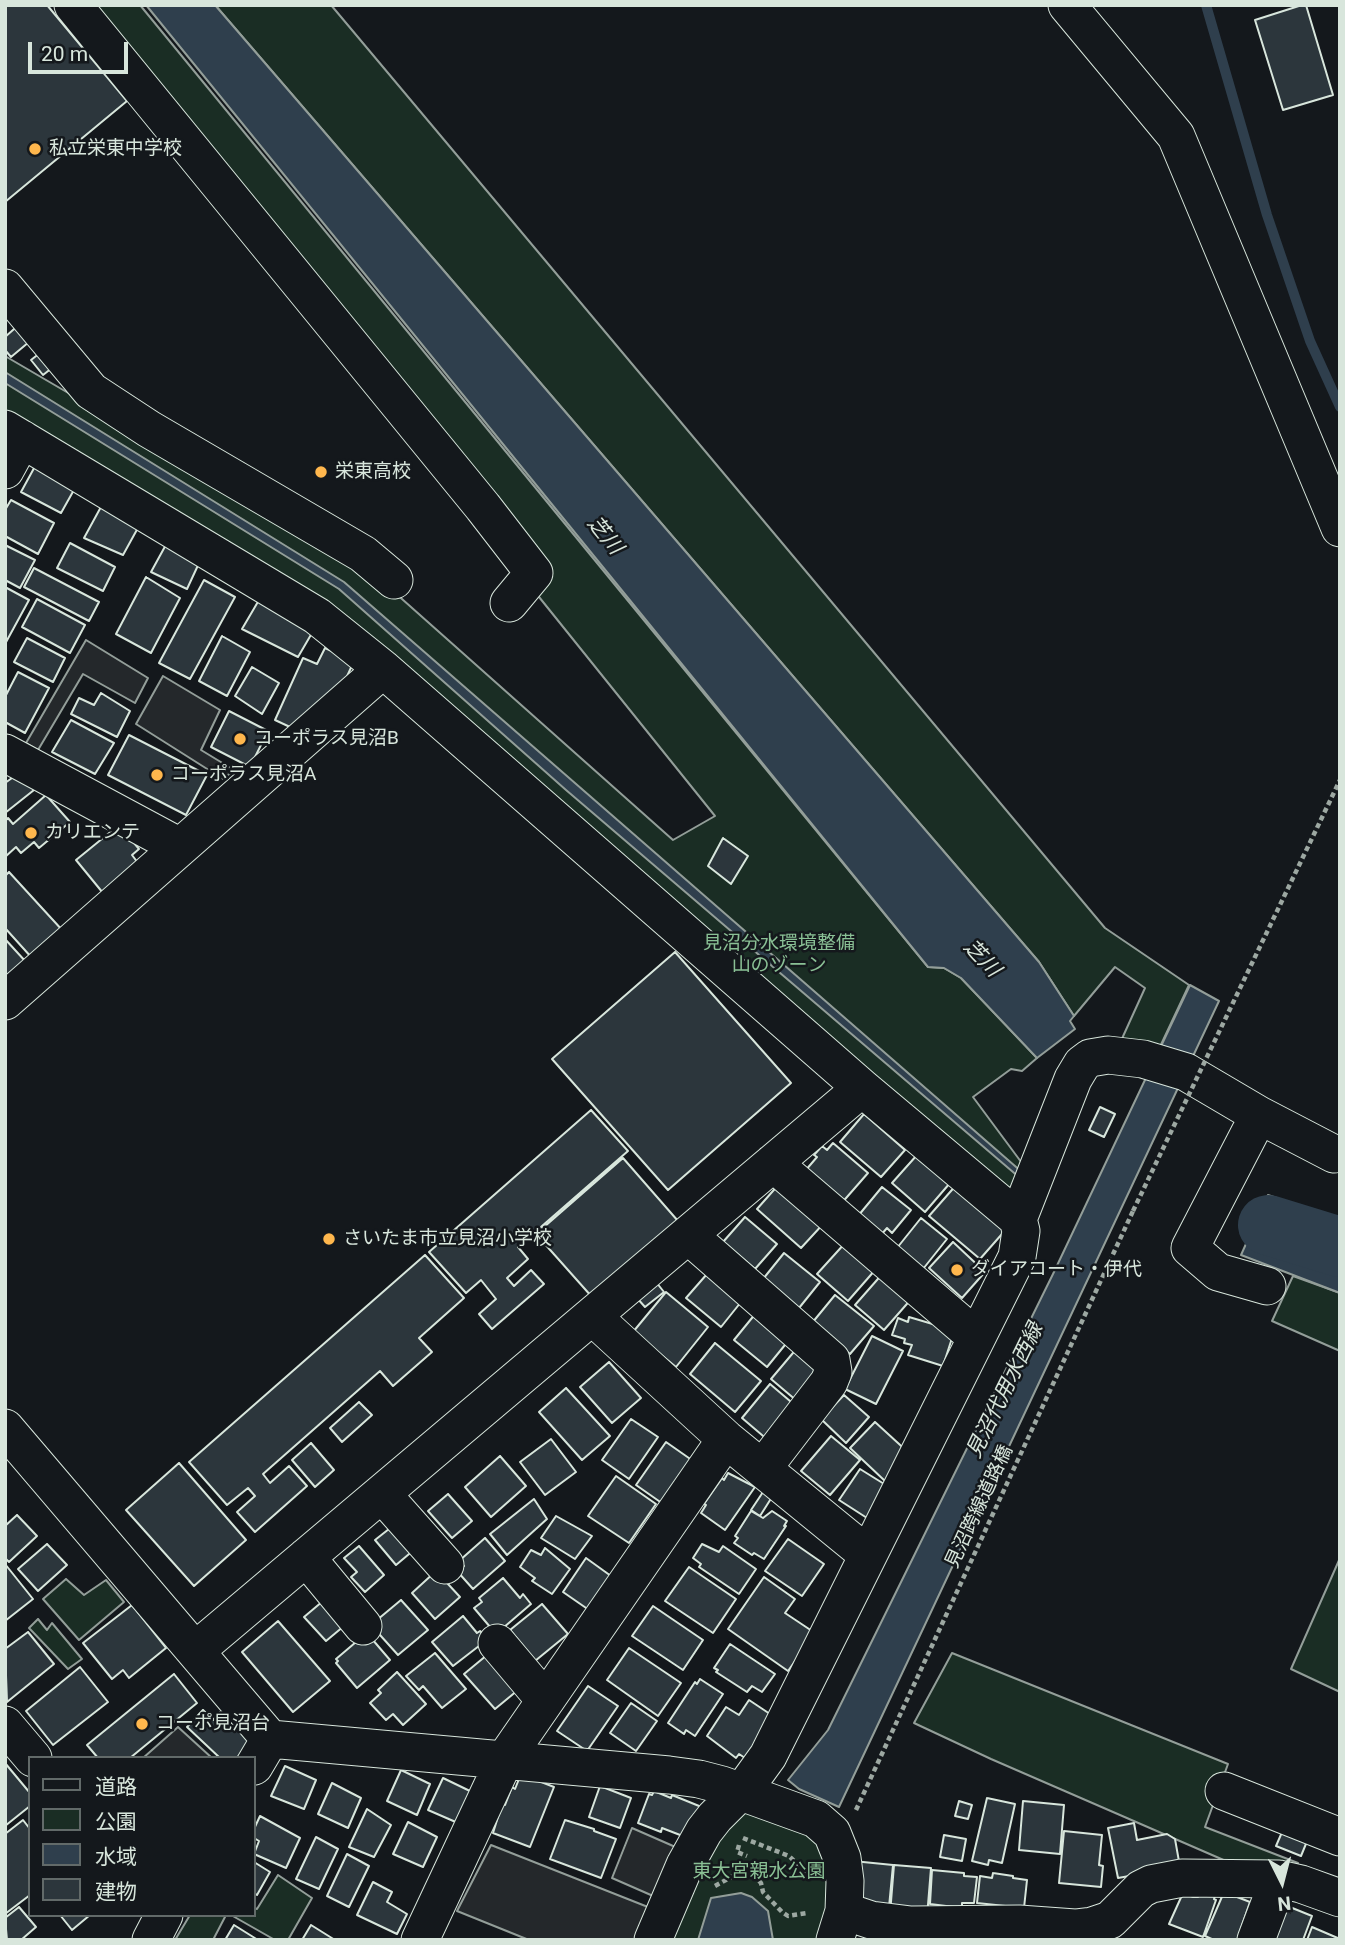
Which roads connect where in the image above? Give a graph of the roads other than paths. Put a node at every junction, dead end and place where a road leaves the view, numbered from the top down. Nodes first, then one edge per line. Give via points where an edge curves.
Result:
1 (73, 5) edge
2 (1066, 5) edge
3 (5, 288) edge
4 (11, 446) edge
5 (1340, 528) edge
6 (394, 580) dead end
7 (509, 603) dead end
8 (383, 669) junction
9 (5, 753) edge
10 (180, 847) junction
11 (5, 1000) edge
12 (862, 1088) junction
13 (1259, 1115) junction
14 (1334, 1154) dead end
15 (773, 1163) junction
16 (1018, 1219) junction
17 (688, 1235) junction
18 (1267, 1286) dead end
19 (592, 1316) junction
20 (976, 1337) junction
21 (5, 1428) edge
22 (726, 1439) junction
23 (762, 1468) junction
24 (382, 1493) junction
25 (868, 1555) junction
26 (306, 1557) junction
27 (445, 1565) dead end
28 (363, 1626) dead end
29 (496, 1643) dead end
30 (195, 1651) junction
31 (545, 1700) junction
32 (5, 1725) edge
33 (262, 1752) edge
34 (31, 1756) edge
35 (505, 1759) junction
36 (1224, 1791) dead end
37 (732, 1816) junction
38 (1340, 1837) edge
39 (1279, 1879) junction
40 (1340, 1898) edge
41 (163, 1917) edge
42 (829, 1925) edge
43 (1073, 1934) edge
44 (151, 1940) edge
45 (420, 1940) edge
46 (653, 1940) edge
47 (1256, 1940) edge

1 - 7 street via 534,573
2 - 5 street via 1175,136
3 - 6 street via 91,391 363,554
4 - 8 street via 293,600
8 - 10 street
8 - 12 street
9 - 10 street
10 - 11 street
12 - 15 street
12 - 16 street
13 - 14 street
13 - 16 street via 1186,1072 1143,1059 1090,1058 1073,1079
13 - 18 street via 1190,1248 1218,1272
15 - 17 street
15 - 20 street
16 - 20 street via 1017,1257
17 - 19 street
17 - 23 street via 831,1360 829,1382
19 - 22 street
19 - 24 street
20 - 25 street
21 - 30 street
22 - 23 street
22 - 31 street
23 - 25 street
24 - 26 street
24 - 27 street
25 - 37 street via 765,1762
26 - 28 street
26 - 30 street
29 - 31 street
30 - 33 street
31 - 35 street
32 - 34 street
33 - 35 street
35 - 37 street via 699,1779
35 - 45 street
36 - 38 street
37 - 42 street via 774,1804 843,1824 844,1870
37 - 46 street via 685,1865
39 - 40 street
39 - 43 street via 1182,1878 1152,1884 1110,1920
39 - 47 street
41 - 44 street
42 - 43 street via 871,1920 1019,1924

